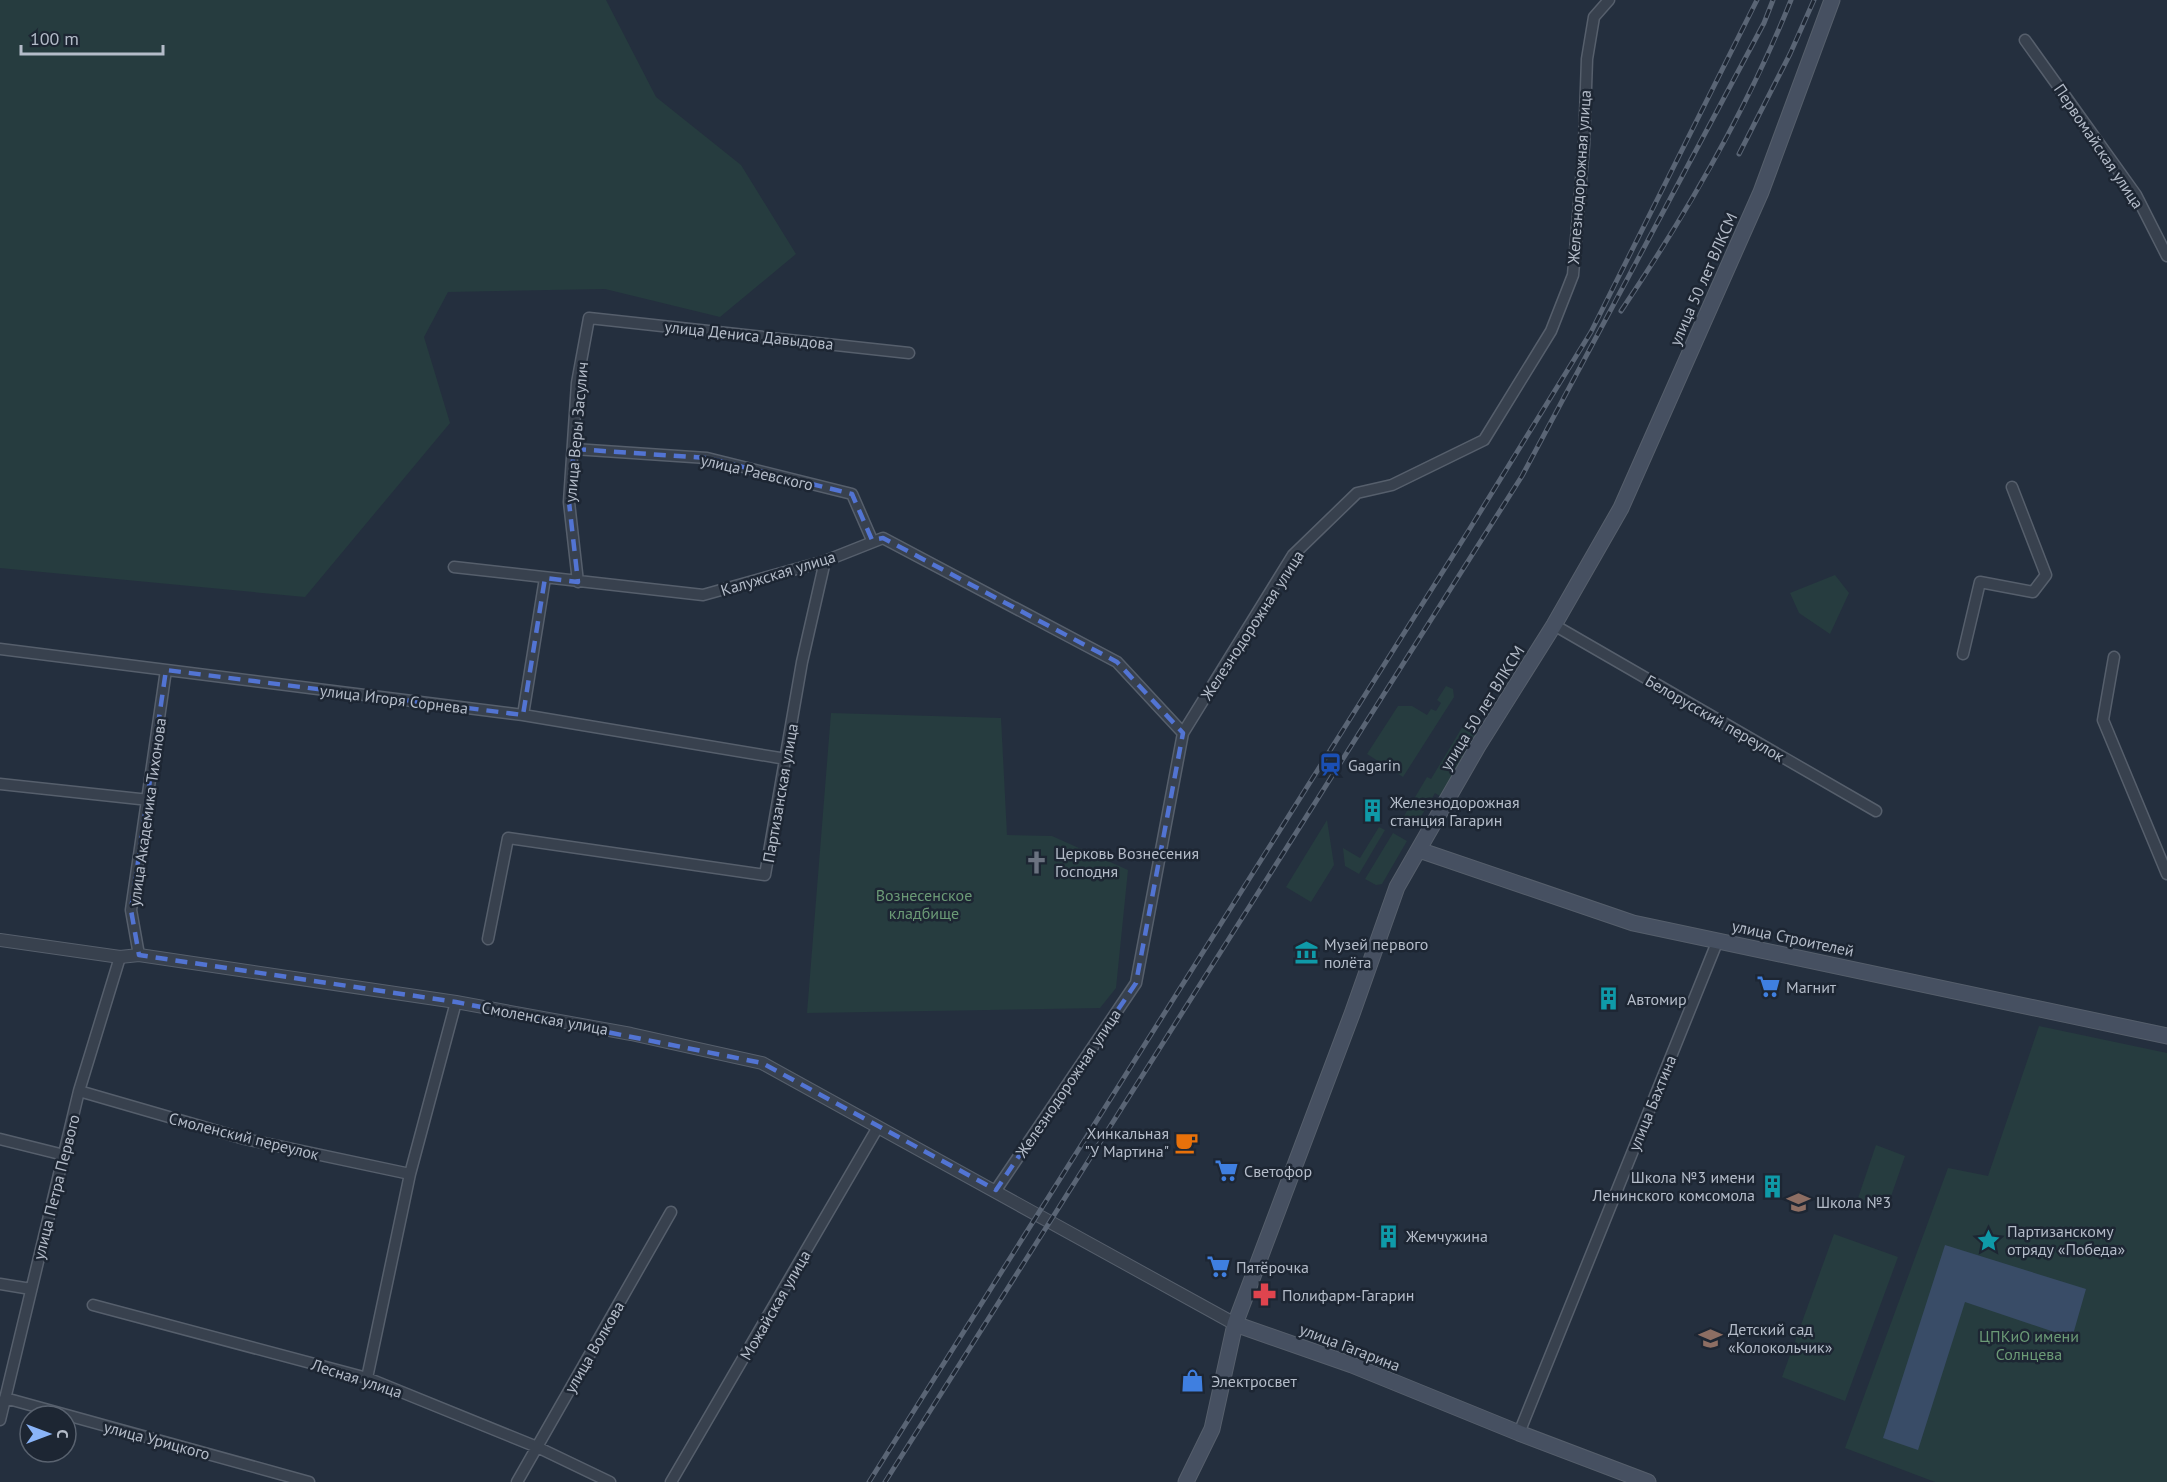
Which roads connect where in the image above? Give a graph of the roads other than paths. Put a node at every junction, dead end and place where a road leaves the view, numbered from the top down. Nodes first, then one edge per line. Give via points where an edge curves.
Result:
1 (1609, 0) edge
2 (1832, 0) edge
3 (2025, 40) dead end
4 (2167, 256) edge
5 (589, 318) joint
6 (909, 353) dead end
7 (574, 449) junction
8 (2012, 487) dead end
9 (872, 540) junction
10 (825, 561) junction
11 (454, 567) dead end
12 (545, 578) junction
13 (578, 582) junction
14 (1554, 625) junction
15 (0, 649) edge
16 (1963, 654) dead end
17 (2114, 657) dead end
18 (166, 670) junction
19 (522, 715) junction
20 (1183, 733) junction
21 (786, 759) junction
22 (0, 784) edge
23 (149, 800) junction
24 (1876, 811) dead end
25 (1419, 850) junction
26 (2167, 874) edge
27 (488, 939) dead end
28 (0, 940) edge
29 (1718, 940) junction
30 (139, 955) junction
31 (120, 957) junction
32 (456, 1002) junction
33 (2167, 1036) edge
34 (79, 1091) junction
35 (879, 1127) junction
36 (0, 1139) edge
37 (63, 1155) junction
38 (410, 1174) junction
39 (996, 1190) junction
40 (671, 1212) dead end
41 (1051, 1221) joint
42 (0, 1284) edge
43 (31, 1289) junction
44 (93, 1305) dead end
45 (1235, 1324) junction
46 (368, 1378) junction
47 (5, 1398) junction
48 (0, 1420) edge
49 (1519, 1433) junction
50 (537, 1446) junction
51 (309, 1482) edge
52 (517, 1482) edge
53 (610, 1482) edge
54 (671, 1482) edge
55 (1186, 1482) edge
56 (1648, 1482) edge

1 - 20 street, Железнодорожная улица via 1594,17 1587,59 1573,275 1551,331 1484,440 1392,485 1357,493 1293,555
2 - 14 main road, улица 50 лет ВЛКСМ via 1761,192 1626,497
3 - 4 street, Первомайская улица via 2136,195
5 - 6 street, улица Дениса Давыдова
5 - 7 street, улица Веры Засулич via 577,383
7 - 9 street, улица Раевского via 707,458 852,494
7 - 13 street, улица Веры Засулич via 569,502
8 - 16 street via 2046,575 2033,592 1980,582
9 - 10 street, Калужская улица
9 - 20 street via 883,538 1117,662
10 - 13 street, Калужская улица via 703,595
10 - 21 street, Партизанская улица via 802,662
11 - 12 street, Калужская улица
12 - 13 street, Калужская улица
12 - 19 street
14 - 24 street, Белорусский переулок
14 - 25 main road, улица 50 лет ВЛКСМ
15 - 18 street, улица Игоря Сорнева
17 - 26 street via 2103,720
18 - 19 street, улица Игоря Сорнева
18 - 23 street, улица Академика Тихонова
19 - 21 street, улица Игоря Сорнева
20 - 39 street, Железнодорожная улица via 1136,983
21 - 27 street, Партизанская улица via 765,875 508,838
22 - 23 street
23 - 30 street, улица Академика Тихонова via 131,910
25 - 29 main road, улица Строителей via 1633,923
25 - 45 main road, улица 50 лет ВЛКСМ via 1397,887
28 - 31 street, Смоленская улица
29 - 33 main road, улица Строителей
29 - 49 street, улица Бахтина
30 - 31 street, Смоленская улица
30 - 32 street, Смоленская улица
31 - 34 street, улица Петра Первого
32 - 35 street, Смоленская улица via 632,1034 762,1063
32 - 38 street
34 - 37 street, улица Петра Первого
34 - 38 street, Смоленский переулок via 245,1139
35 - 39 street, Смоленская улица
35 - 54 street, Можайская улица
36 - 37 street
37 - 43 street, улица Петра Первого
38 - 46 street
39 - 41 street, Смоленская улица
40 - 50 street, улица Волкова
41 - 45 street, улица Гагарина
42 - 43 street
43 - 47 street, улица Петра Первого
44 - 46 street, Лесная улица
45 - 49 main road, улица Гагарина via 1352,1365
45 - 55 main road, улица 50 лет ВЛКСМ via 1212,1429
46 - 50 street, Лесная улица
47 - 48 street, улица Петра Первого
47 - 51 street, улица Урицкого
49 - 56 main road, улица Гагарина
50 - 52 street, улица Волкова
50 - 53 street, Лесная улица

